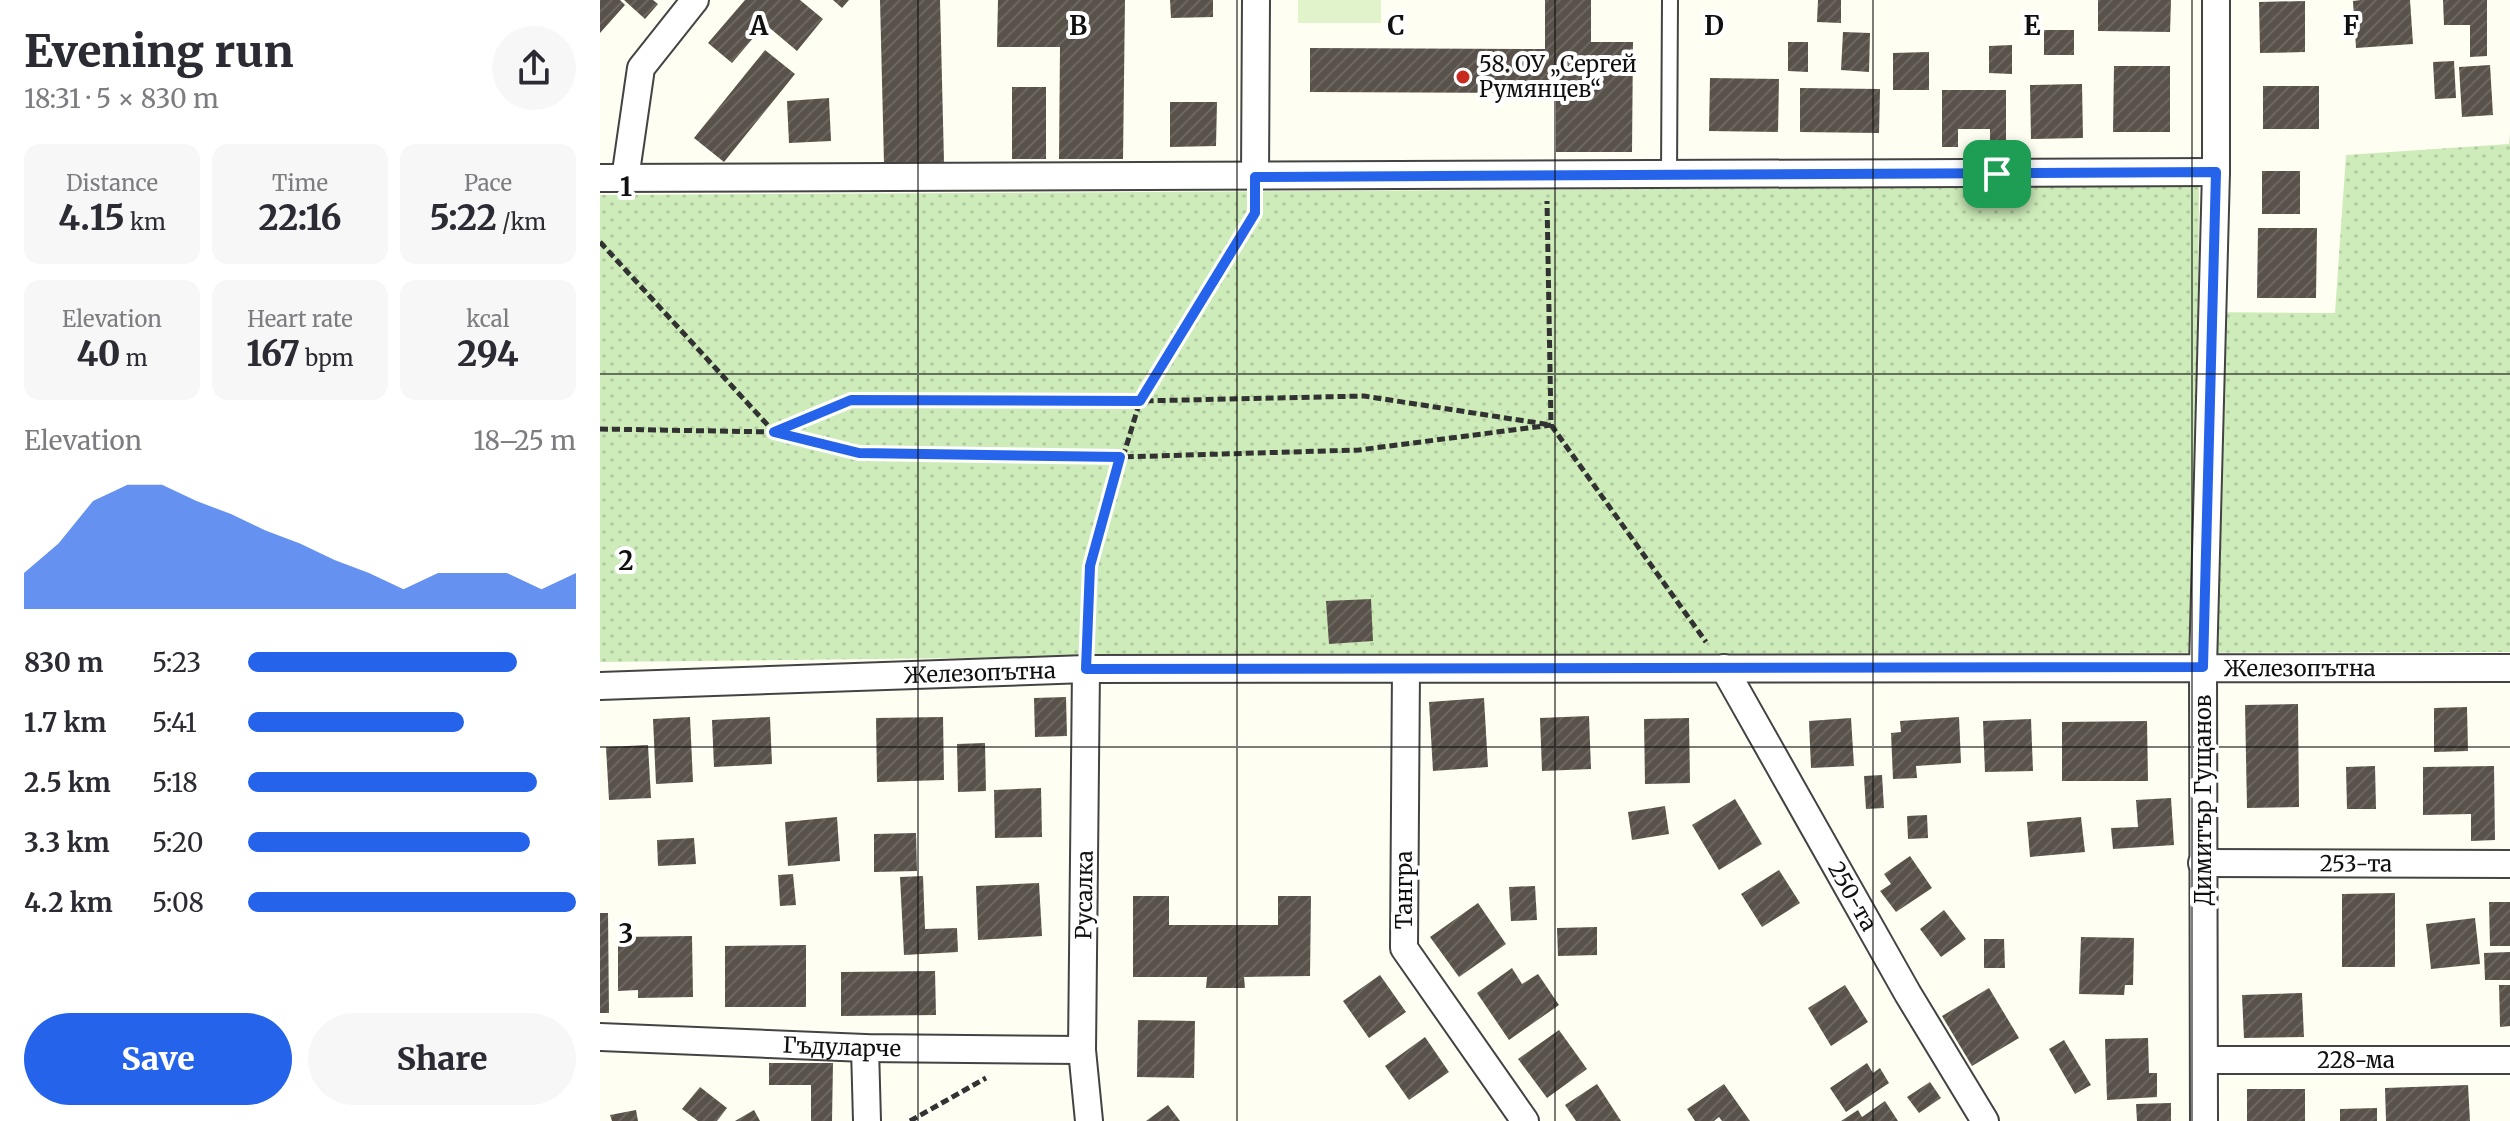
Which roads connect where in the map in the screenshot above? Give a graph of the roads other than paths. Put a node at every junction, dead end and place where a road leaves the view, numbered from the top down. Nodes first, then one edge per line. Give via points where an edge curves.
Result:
1 (695, 0) edge
2 (1256, 0) edge
3 (1670, 0) edge
4 (2216, 0) edge
5 (2216, 172) junction
6 (1669, 175) junction
7 (1255, 177) junction
8 (613, 179) edge
9 (2203, 667) junction
10 (1724, 668) junction
11 (2510, 668) edge
12 (1086, 669) junction
13 (1406, 669) junction
14 (600, 686) edge
15 (2202, 863) junction
16 (2510, 864) edge
17 (600, 1037) edge
18 (865, 1048) junction
19 (1082, 1050) junction
20 (2204, 1060) junction
21 (2510, 1060) edge
22 (867, 1121) edge
23 (1089, 1121) edge
24 (1525, 1121) edge
25 (1985, 1121) edge
26 (2204, 1121) edge

1 - 8 street via 641,68
2 - 7 street
3 - 6 lane
4 - 5 street, Димитър Гущанов
5 - 6 street
5 - 9 street, Димитър Гущанов
6 - 7 street
7 - 8 street
9 - 10 street, Железопътна
9 - 11 street, Железопътна
9 - 15 street, Димитър Гущанов
10 - 13 street, Железопътна
10 - 25 street, 250-та
12 - 13 street, Железопътна
12 - 14 street, Железопътна
12 - 19 street, Русалка
13 - 24 street, Тангра via 1404,948
15 - 16 street, 253-та
15 - 20 street, Димитър Гущанов
17 - 18 street, Гъдуларче
18 - 19 street, Гъдуларче
18 - 22 street
19 - 23 street, Русалка
20 - 21 street, 228-ма
20 - 26 street, Димитър Гущанов

